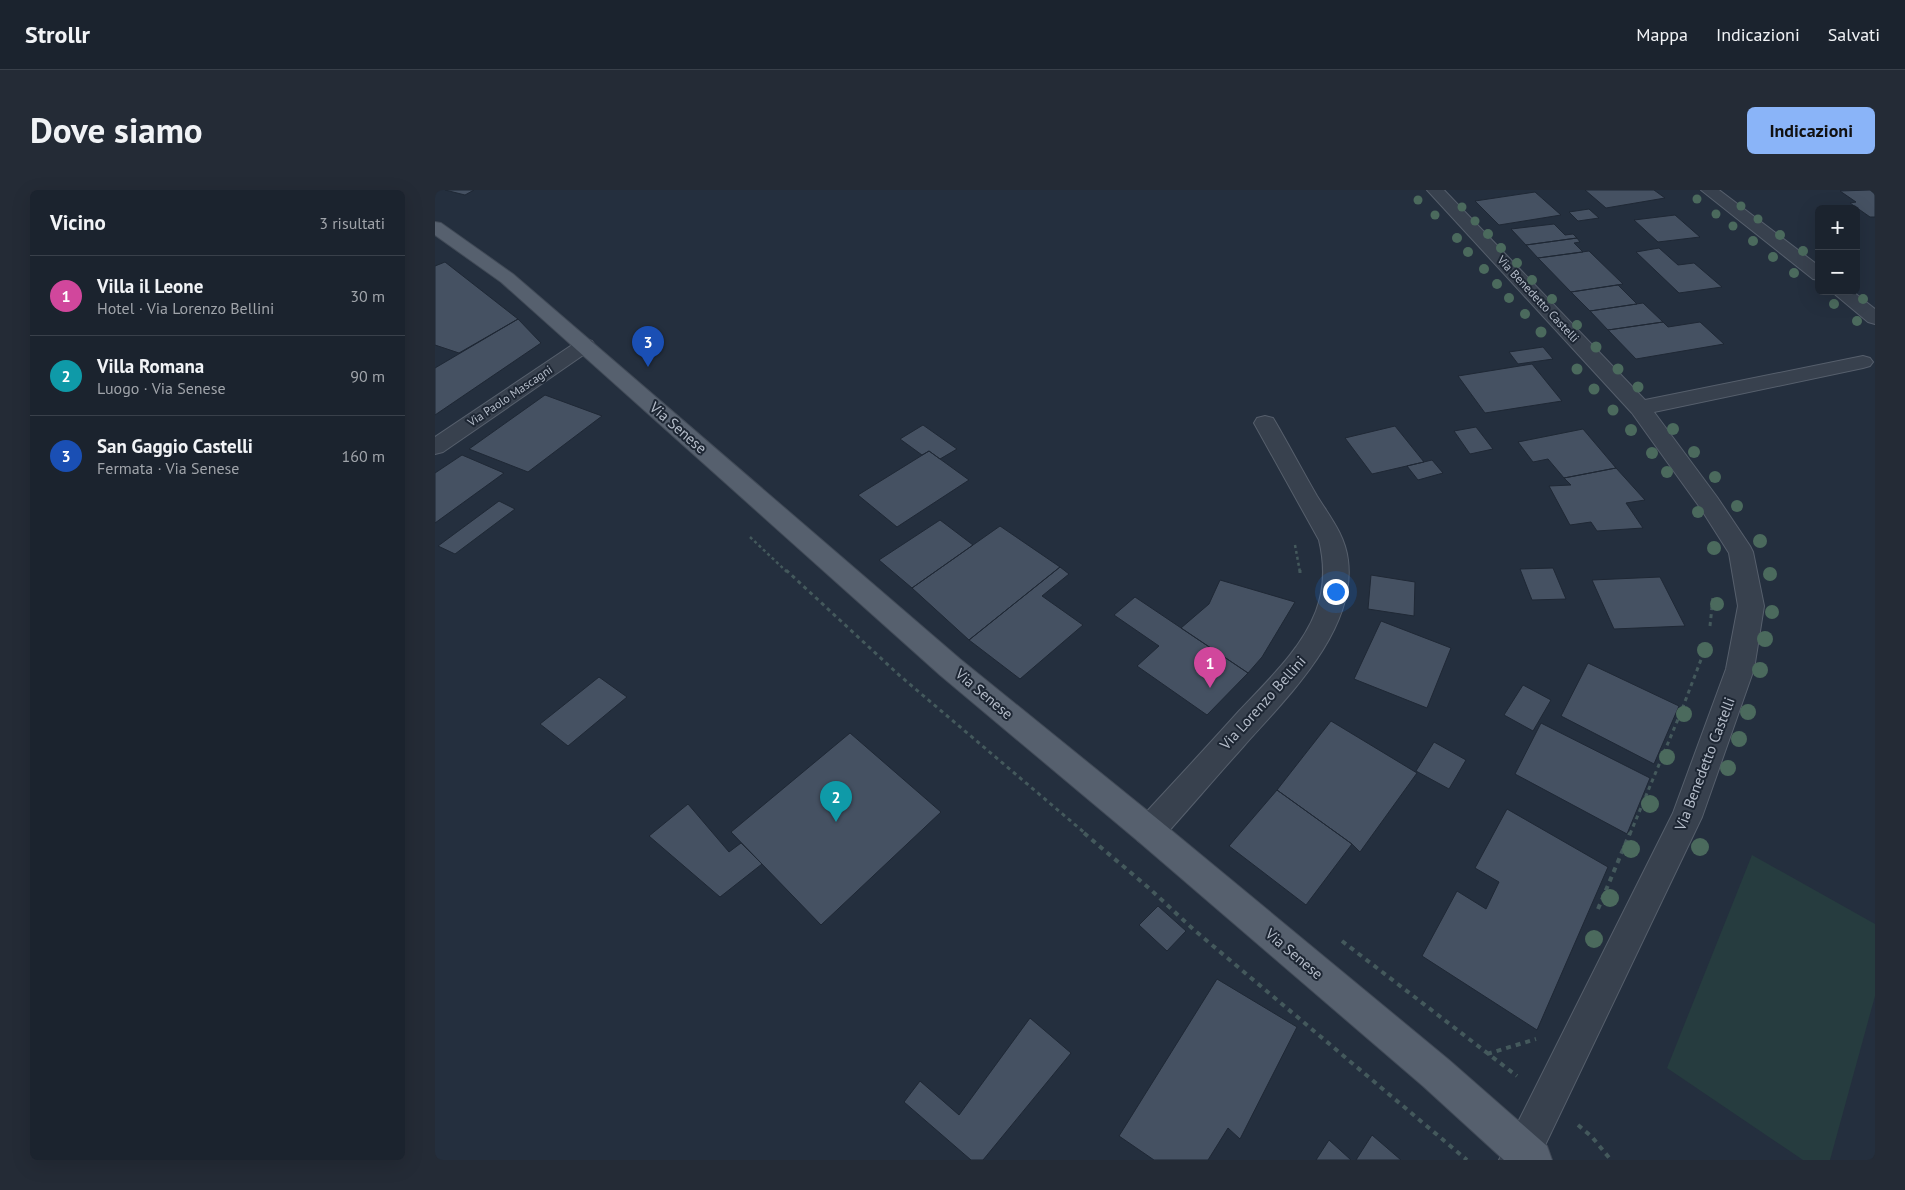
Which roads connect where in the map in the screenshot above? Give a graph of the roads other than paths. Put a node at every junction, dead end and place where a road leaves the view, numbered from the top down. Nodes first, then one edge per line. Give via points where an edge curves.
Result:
1 (1435, 190) edge
2 (1709, 190) edge
3 (435, 227) edge
4 (1815, 272) edge
5 (1845, 295) edge
6 (1875, 318) edge
7 (585, 345) junction
8 (1863, 362) dead end
9 (1640, 408) junction
10 (1265, 423) dead end
11 (435, 448) edge
12 (1149, 831) junction
13 (1525, 1156) edge

1 - 9 street, Via Benedetto Castelli
2 - 4 street
3 - 7 main road, Via Senese via 507,278
5 - 6 street
7 - 11 street, Via Paolo Mascagni
7 - 12 main road, Via Senese via 950,667
8 - 9 street
9 - 13 street, Via Benedetto Castelli via 1741,552 1751,606 1740,669 1687,817
10 - 12 street, Via Lorenzo Bellini via 1331,539 1337,580 1333,601 1308,652 1289,676
12 - 13 main road, Via Senese via 1436,1073

